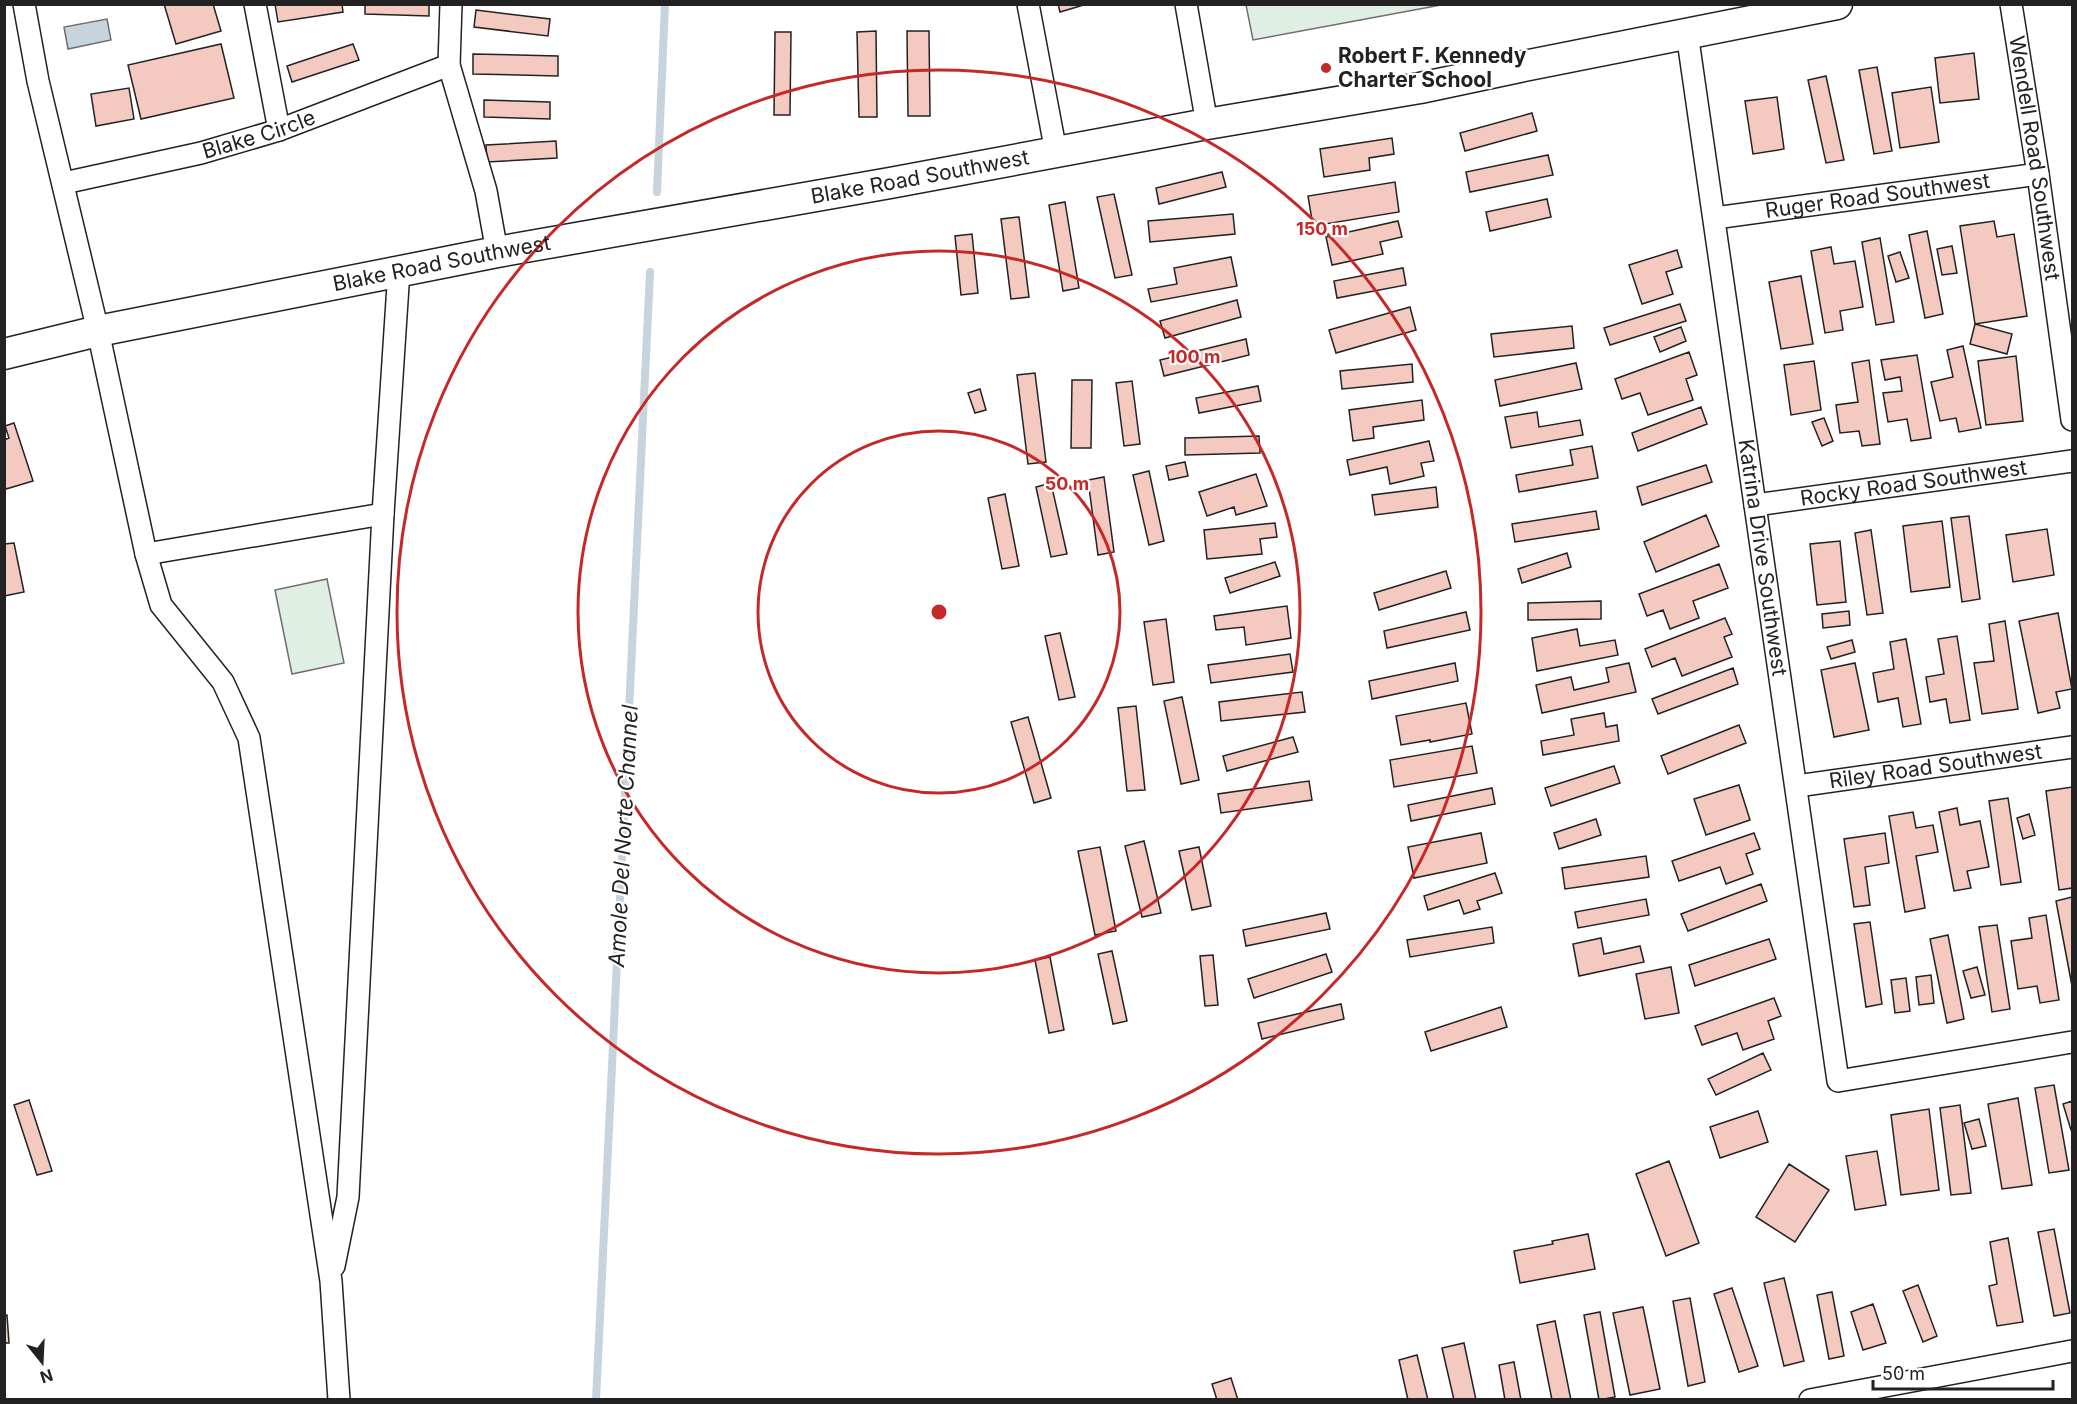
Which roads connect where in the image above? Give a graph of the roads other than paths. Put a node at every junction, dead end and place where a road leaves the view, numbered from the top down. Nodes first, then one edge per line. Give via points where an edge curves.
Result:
1 (24, 4) edge
2 (255, 4) edge
3 (452, 4) edge
4 (1028, 4) edge
5 (1186, 4) edge
6 (1837, 4) edge
7 (2011, 4) edge
8 (1687, 33) junction
9 (449, 65) junction
10 (1207, 124) junction
11 (279, 130) junction
12 (1056, 152) junction
13 (2038, 174) junction
14 (64, 183) junction
15 (1715, 218) junction
16 (497, 252) junction
17 (399, 270) junction
18 (98, 331) junction
19 (4, 354) edge
20 (2073, 420) edge
21 (2073, 461) edge
22 (1755, 505) junction
23 (382, 514) junction
24 (146, 554) junction
25 (2073, 747) edge
26 (1797, 786) junction
27 (2073, 1042) edge
28 (331, 1281) junction
29 (2073, 1351) edge
30 (1841, 1397) edge
31 (339, 1400) edge
32 (1810, 1400) edge

1 - 14 street via 38,81
2 - 11 street
3 - 9 street
4 - 12 street
5 - 10 street
6 - 8 main road, Blake Road Southwest
7 - 13 street, Wendell Road Southwest
8 - 10 main road, Blake Road Southwest via 1420,88
8 - 15 street, Katrina Drive Southwest
9 - 11 street, Blake Circle
9 - 16 street via 486,191
10 - 12 main road, Blake Road Southwest
11 - 14 street, Blake Circle via 201,153
12 - 16 main road, Blake Road Southwest
13 - 15 street, Ruger Road Southwest
13 - 20 street, Wendell Road Southwest
14 - 18 street
15 - 22 street, Katrina Drive Southwest
16 - 17 main road, Blake Road Southwest
17 - 18 main road, Blake Road Southwest
17 - 23 street
18 - 19 main road, Blake Road Southwest
18 - 24 street
21 - 22 street, Rocky Road Southwest
22 - 26 street, Katrina Drive Southwest
23 - 24 street
23 - 28 street via 348,1197
24 - 28 street via 161,605 223,682 249,738
25 - 26 street, Riley Road Southwest
26 - 27 street, Katrina Drive Southwest via 1839,1081
28 - 31 street
29 - 30 street
30 - 32 street

